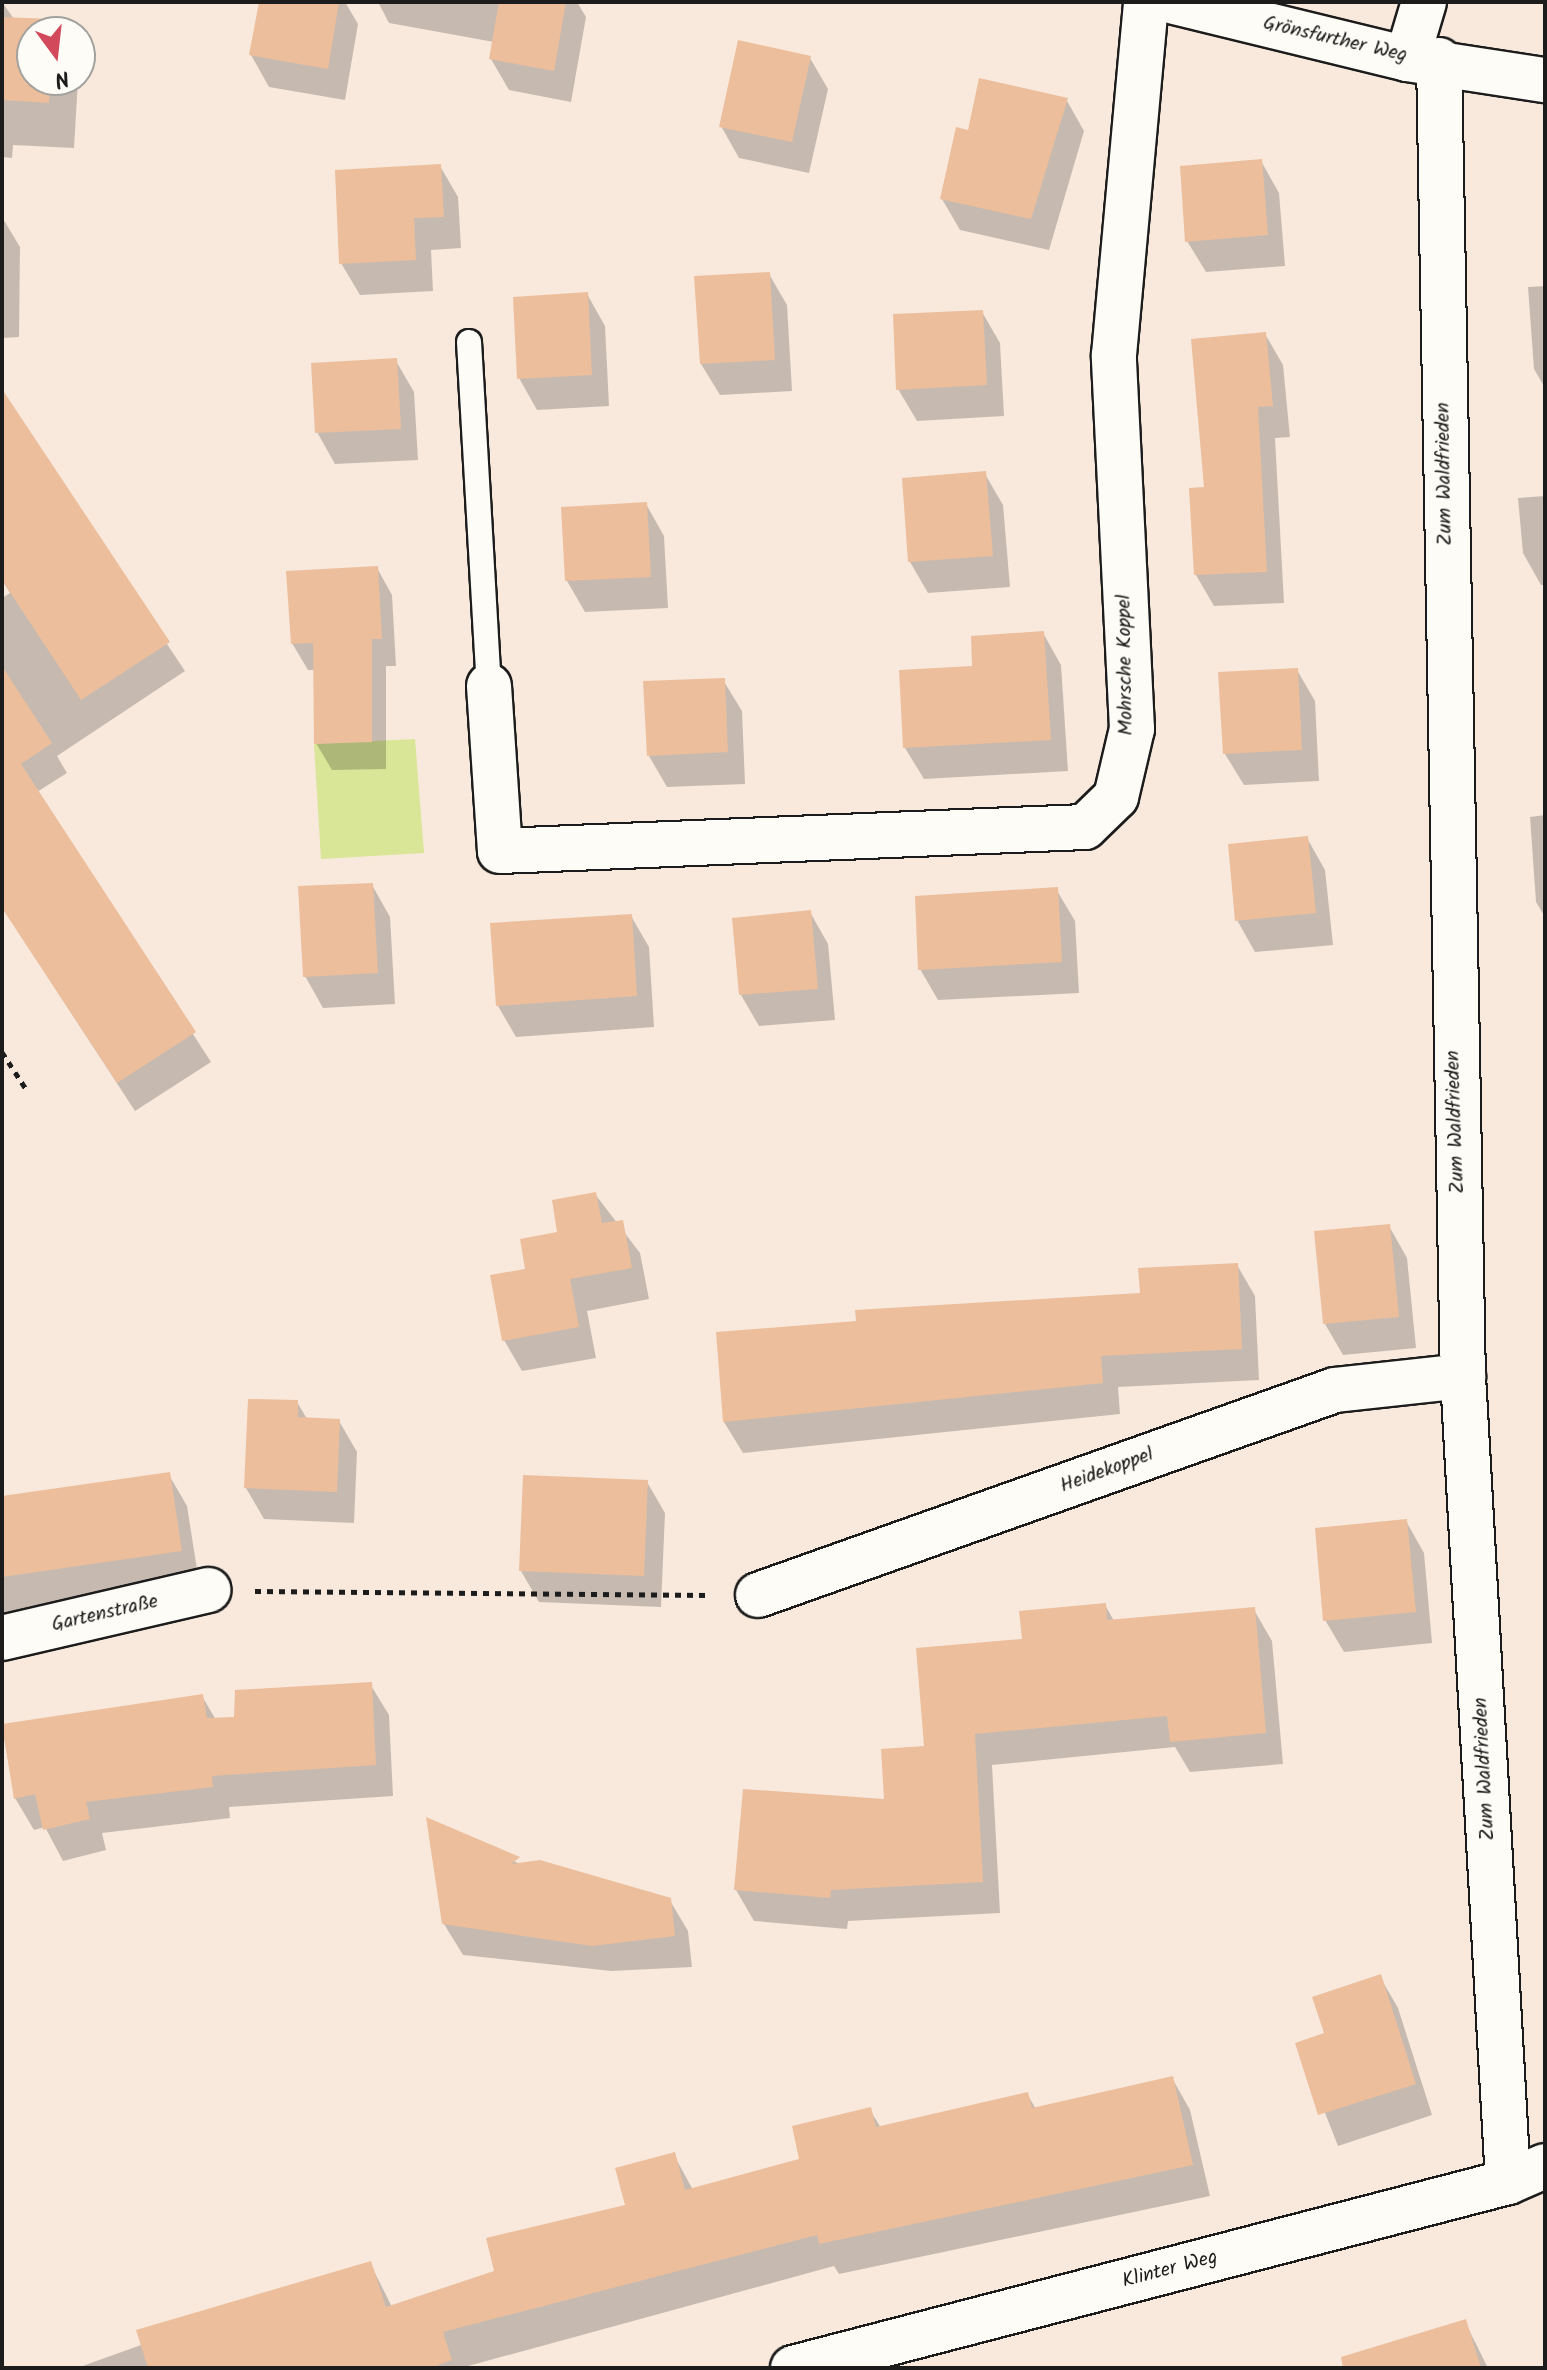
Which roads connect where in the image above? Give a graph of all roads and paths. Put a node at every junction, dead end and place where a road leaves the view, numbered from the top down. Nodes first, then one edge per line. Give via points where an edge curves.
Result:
1 (1146, 2) edge
2 (1174, 2) edge
3 (1424, 2) edge
4 (1423, 60) junction
5 (1545, 80) edge
6 (469, 342) dead end
7 (489, 686) joint
8 (2, 1052) edge
9 (26, 1089) dead end
10 (1463, 1376) junction
11 (208, 1590) joint
12 (758, 1595) joint
13 (2, 1638) edge
14 (1526, 2174) edge
15 (793, 2368) edge

1 - 7 street, Mohrsche Koppel via 1114,355 1132,729 1116,797 1085,827 500,851
2 - 4 street, Grönsfurther Weg
3 - 4 street, Zum Waldfrieden
4 - 5 street, Grönsfurther Weg
4 - 10 street, Zum Waldfrieden
6 - 7 lane
8 - 9 path
10 - 12 street, Heidekoppel via 1335,1390
10 - 14 street, Zum Waldfrieden
11 - 12 path
11 - 13 street, Gartenstraße
14 - 15 street, Klinter Weg

